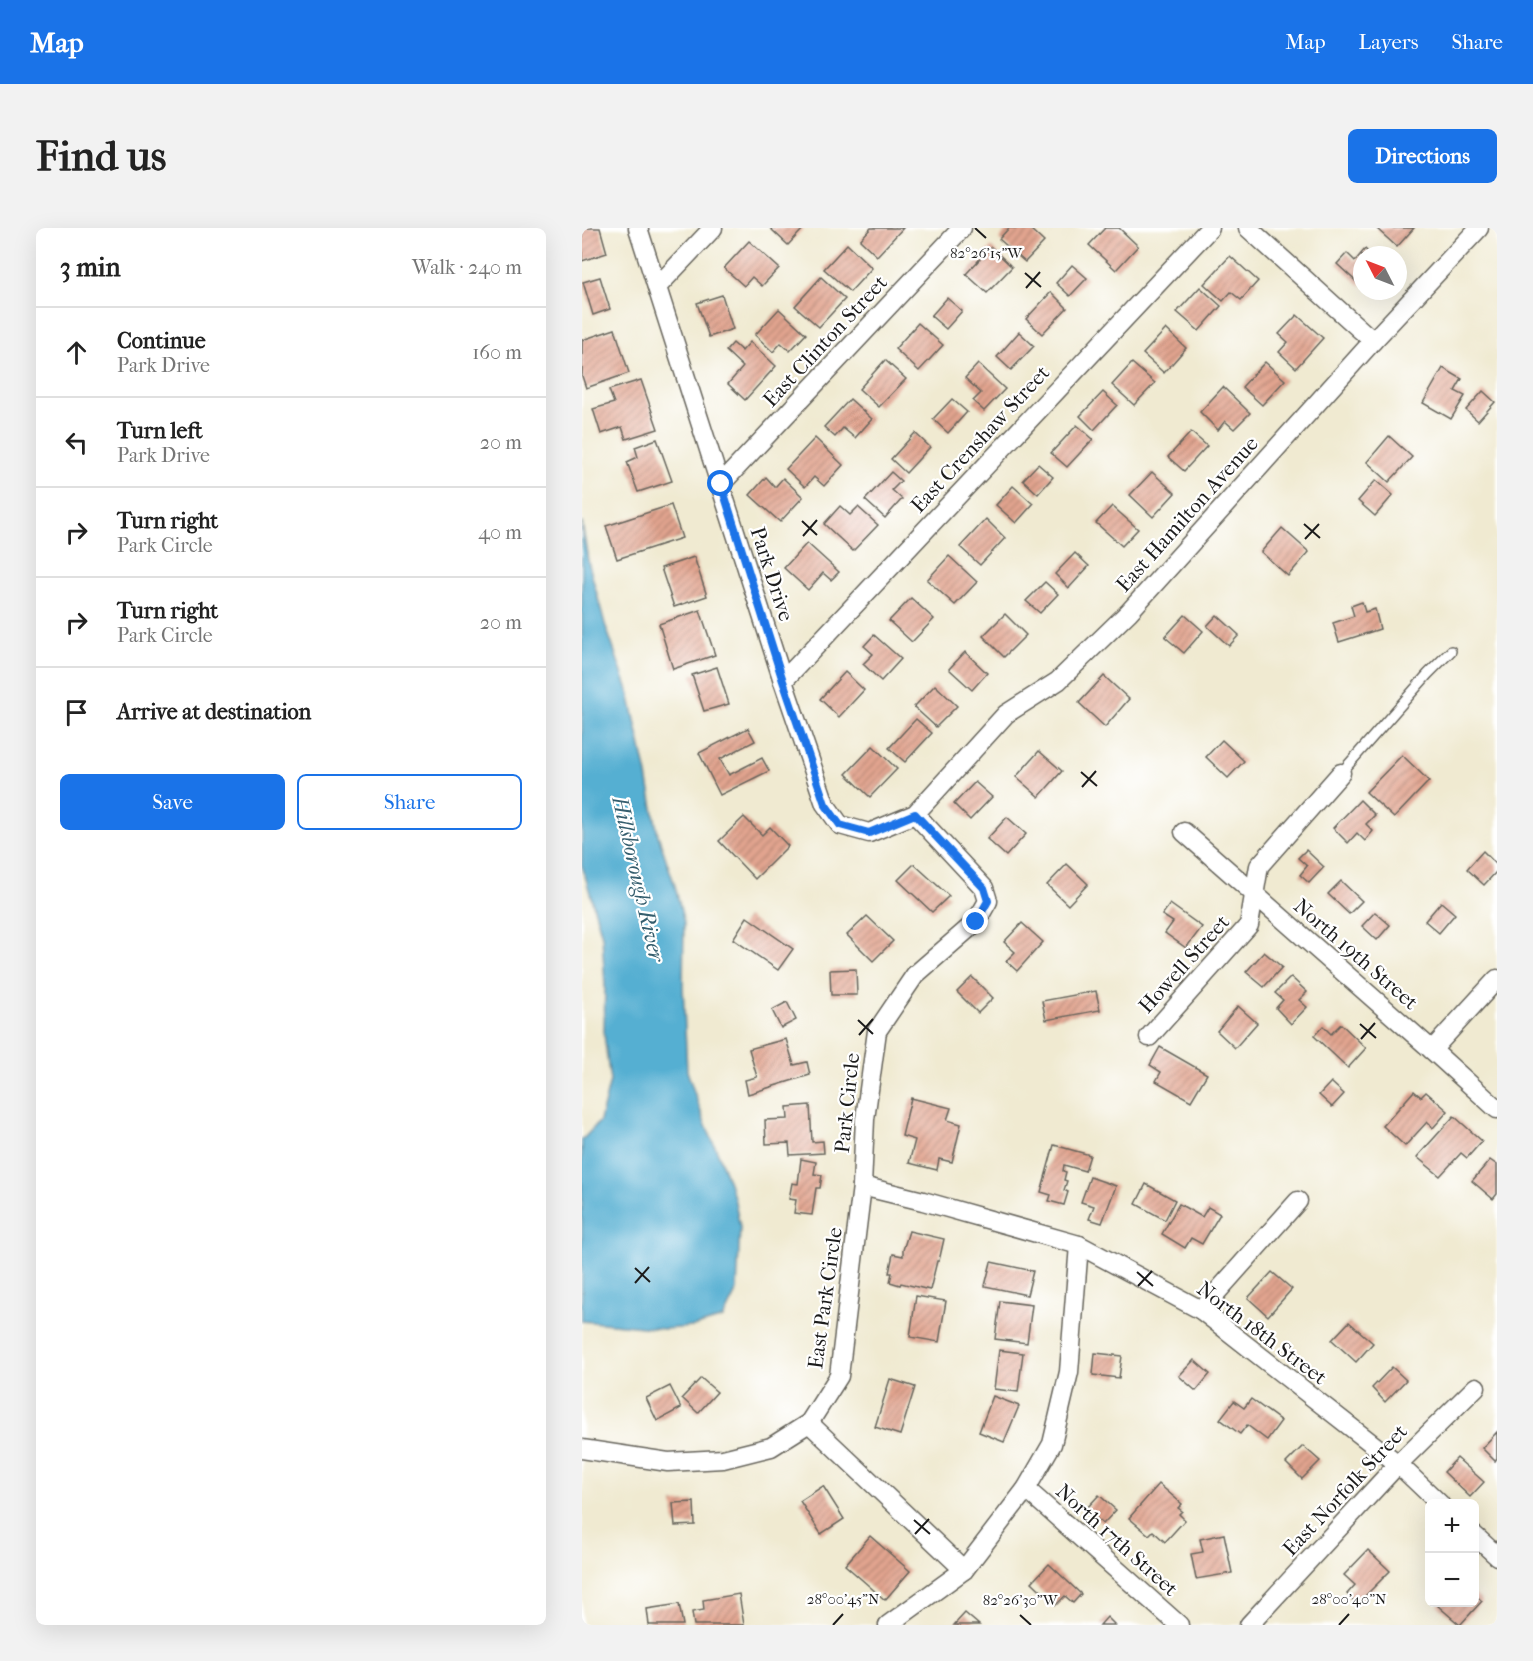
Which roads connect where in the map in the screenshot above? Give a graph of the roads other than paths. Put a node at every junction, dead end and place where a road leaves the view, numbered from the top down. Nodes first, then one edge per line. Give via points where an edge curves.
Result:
1 (638, 228) edge
2 (713, 228) edge
3 (962, 228) edge
4 (1210, 228) edge
5 (1248, 228) edge
6 (1479, 228) edge
7 (657, 288) junction
8 (1373, 341) junction
9 (721, 484) junction
10 (1451, 651) dead end
11 (783, 681) junction
12 (1341, 773) joint
13 (915, 814) junction
14 (1184, 832) dead end
15 (1255, 896) junction
16 (1497, 979) edge
17 (1149, 1037) dead end
18 (1432, 1050) junction
19 (1497, 1109) edge
20 (862, 1186) junction
21 (1298, 1202) dead end
22 (1079, 1245) junction
23 (1201, 1310) junction
24 (1476, 1387) dead end
25 (809, 1423) junction
26 (582, 1449) edge
27 (1398, 1464) junction
28 (1026, 1489) junction
29 (1436, 1499) edge
30 (1479, 1540) edge
31 (1497, 1556) edge
32 (964, 1570) junction
33 (888, 1625) edge
34 (1179, 1625) edge
35 (1249, 1625) edge

1 - 7 street, Park Drive
2 - 7 street
3 - 9 street, East Clinton Street
4 - 11 street, East Crenshaw Street
5 - 8 street
6 - 8 street, East Hamilton Avenue
7 - 9 street, Park Drive
8 - 13 street, East Hamilton Avenue via 1129,612 1058,681 1006,714
9 - 11 street, Park Drive
10 - 12 lane
11 - 13 street, Park Drive via 825,804 840,825 869,833
12 - 15 street, Howell Street via 1259,866
13 - 20 street, Park Circle via 984,888 988,901 976,922 915,975 877,1031 865,1119
14 - 15 street, North 19th Street
15 - 17 street, Howell Street via 1249,925
15 - 18 street, North 19th Street
16 - 18 street
18 - 19 street, North 19th Street
20 - 22 street, North 18th Street
20 - 25 street, East Park Circle via 839,1376
21 - 23 street
22 - 23 street, North 18th Street
22 - 28 street via 1069,1372 1052,1444
23 - 27 street, North 18th Street
24 - 27 street, East Norfolk Street
25 - 26 street, East Park Circle via 771,1447 723,1459 668,1462
25 - 32 street
27 - 29 street, North 18th Street
27 - 35 street, East Norfolk Street
28 - 32 street
28 - 34 street, North 17th Street
30 - 31 street
32 - 33 street

